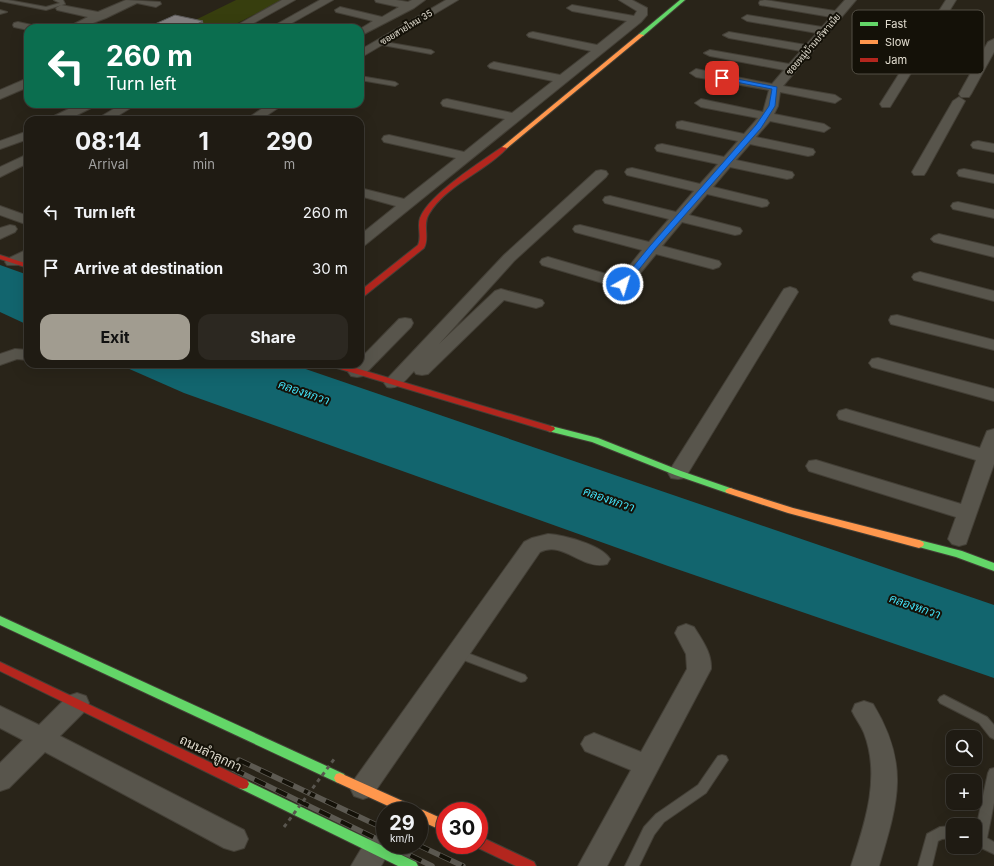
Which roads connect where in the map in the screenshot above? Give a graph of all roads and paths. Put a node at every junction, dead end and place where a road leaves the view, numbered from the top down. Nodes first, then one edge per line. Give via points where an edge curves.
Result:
1 (0, 0) edge
2 (136, 0) edge
3 (290, 0) edge
4 (328, 0) edge
5 (380, 0) edge
6 (420, 0) edge
7 (453, 0) edge
8 (624, 0) edge
9 (683, 0) edge
10 (850, 0) edge
11 (951, 0) edge
12 (764, 3) dead end
13 (58, 4) edge
14 (156, 4) dead end
15 (410, 6) junction
16 (572, 8) dead end
17 (340, 10) dead end
18 (945, 10) edge
19 (838, 15) junction
20 (99, 16) junction
21 (747, 18) dead end
22 (120, 20) dead end
23 (382, 20) junction
24 (637, 20) junction
25 (80, 24) edge
26 (245, 24) edge
27 (283, 24) edge
28 (18, 25) dead end
29 (24, 26) edge
30 (364, 31) edge
31 (824, 31) junction
32 (729, 35) dead end
33 (533, 36) dead end
34 (994, 42) edge
35 (379, 43) junction
36 (600, 49) junction
37 (808, 49) junction
38 (364, 52) edge
39 (431, 52) dead end
40 (710, 53) dead end
41 (984, 59) edge
42 (494, 66) dead end
43 (792, 68) junction
44 (696, 73) dead end
45 (905, 74) edge
46 (975, 74) edge
47 (364, 79) edge
48 (564, 79) junction
49 (24, 84) edge
50 (395, 84) dead end
51 (775, 88) junction
52 (0, 95) edge
53 (835, 99) dead end
54 (447, 103) dead end
55 (701, 103) dead end
56 (886, 104) dead end
57 (82, 108) edge
58 (124, 108) edge
59 (271, 108) edge
60 (65, 116) edge
61 (108, 116) edge
62 (258, 116) edge
63 (767, 116) junction
64 (516, 118) junction
65 (682, 125) dead end
66 (824, 128) dead end
67 (24, 136) edge
68 (389, 139) dead end
69 (748, 139) junction
70 (0, 145) edge
71 (978, 145) dead end
72 (662, 148) dead end
73 (994, 148) edge
74 (808, 152) dead end
75 (466, 156) junction
76 (24, 160) edge
77 (728, 162) junction
78 (632, 172) dead end
79 (919, 172) dead end
80 (0, 173) edge
81 (964, 173) dead end
82 (601, 174) dead end
83 (787, 175) dead end
84 (994, 179) edge
85 (704, 189) junction
86 (364, 193) edge
87 (610, 200) dead end
88 (762, 203) dead end
89 (405, 204) junction
90 (958, 206) dead end
91 (0, 210) edge
92 (994, 214) edge
93 (679, 217) junction
94 (24, 219) edge
95 (580, 229) dead end
96 (735, 231) dead end
97 (364, 239) edge
98 (939, 239) dead end
99 (652, 248) junction
100 (994, 252) edge
101 (24, 256) edge
102 (14, 262) edge
103 (548, 262) dead end
104 (713, 264) dead end
105 (920, 278) dead end
106 (364, 292) edge
107 (790, 292) dead end
108 (994, 296) edge
109 (536, 303) dead end
110 (897, 320) dead end
111 (405, 323) dead end
112 (994, 345) edge
113 (24, 355) edge
114 (0, 360) edge
115 (878, 363) dead end
116 (364, 365) edge
117 (345, 368) edge
118 (361, 368) edge
119 (357, 372) junction
120 (399, 384) junction
121 (994, 396) edge
122 (846, 415) dead end
123 (994, 436) edge
124 (987, 457) junction
125 (816, 466) dead end
126 (678, 473) junction
127 (968, 513) junction
128 (959, 539) dead end
129 (599, 559) dead end
130 (994, 567) edge
131 (0, 620) edge
132 (686, 633) dead end
133 (457, 653) junction
134 (0, 666) edge
135 (520, 678) dead end
136 (944, 700) dead end
137 (77, 703) junction
138 (864, 711) dead end
139 (0, 716) edge
140 (994, 734) edge
141 (41, 739) junction
142 (594, 744) dead end
143 (335, 758) dead end
144 (722, 760) dead end
145 (646, 765) junction
146 (994, 773) edge
147 (0, 780) edge
148 (363, 788) junction
149 (393, 802) edge
150 (982, 820) edge
151 (284, 827) dead end
152 (946, 833) edge
153 (234, 839) dead end
154 (982, 842) edge
155 (488, 846) edge
156 (994, 848) edge
157 (371, 857) edge
158 (411, 866) edge
159 (529, 866) edge
160 (592, 866) edge
161 (632, 866) edge
162 (865, 866) edge
163 (925, 866) edge

1 - 13 lane via 46,9 63,4 61,1
2 - 14 street
2 - 20 street
3 - 26 street
4 - 27 street
5 - 15 street
6 - 15 street
7 - 35 street, ซอยสายไหม 35
8 - 24 street via 643,10
9 - 106 street via 513,141 436,201 424,215 422,223 425,238 421,246
10 - 19 street, ซอยหมู่บ้านบริทาเนีย
11 - 18 street
12 - 19 street
13 - 20 street
15 - 23 street
16 - 24 street
17 - 23 street
19 - 31 street, ซอยหมู่บ้านบริทาเนีย
20 - 22 street
20 - 25 street
21 - 31 street
23 - 30 street
24 - 36 street
28 - 29 street
31 - 37 street, ซอยหมู่บ้านบริทาเนีย
32 - 37 street
33 - 36 street
34 - 41 street
35 - 38 street, ซอยสายไหม 35
35 - 39 lane
36 - 48 street
37 - 43 street, ซอยหมู่บ้านบริทาเนีย
40 - 43 street
42 - 48 street
43 - 51 street, ซอยหมู่บ้านบริทาเนีย
44 - 51 street
45 - 56 street
46 - 79 street
47 - 50 lane
48 - 64 street
49 - 52 street
51 - 53 street
51 - 63 street via 772,106
54 - 64 street
55 - 63 street
57 - 60 street
58 - 61 street
59 - 62 street
63 - 66 street
63 - 69 street
64 - 75 street
65 - 69 street
67 - 70 street
68 - 75 street
69 - 74 street
69 - 77 street
71 - 73 street
72 - 77 street
75 - 89 street
76 - 80 street
77 - 83 street
77 - 85 street
78 - 85 street
81 - 84 street
82 - 120 street via 509,258 426,348
85 - 88 street
85 - 93 street
86 - 89 street
87 - 93 street
89 - 97 street
90 - 92 street
91 - 94 street
93 - 96 street
93 - 99 street
95 - 99 street
98 - 100 street
99 - 103 street via 623,284
99 - 104 street
101 - 102 street
105 - 108 street
107 - 126 street
109 - 120 street via 501,294
110 - 112 street
111 - 116 street
113 - 114 street via 15,354
115 - 121 street
117 - 119 street
118 - 119 street
119 - 120 street
120 - 126 street via 595,440
122 - 124 street
123 - 124 street
124 - 127 street
125 - 127 street
126 - 130 street via 791,511 958,554
127 - 128 street
129 - 133 street via 561,543 550,540 539,542 532,547
131 - 148 street
132 - 145 street via 700,659 699,669
133 - 135 lane
133 - 148 street
134 - 137 street, ถนนลำลูกกา
136 - 140 lane via 983,720
137 - 141 street
137 - 157 street, ถนนลำลูกกา
138 - 162 street via 877,733 883,753 885,780 883,806
139 - 141 street
141 - 147 street
141 - 153 street
142 - 145 street
143 - 151 path, bridge
144 - 161 lane via 702,789 660,818 649,831
145 - 160 street
146 - 150 lane
148 - 149 street
152 - 163 lane via 932,838
154 - 156 lane
155 - 159 street
157 - 158 street, ถนนลำลูกกา

